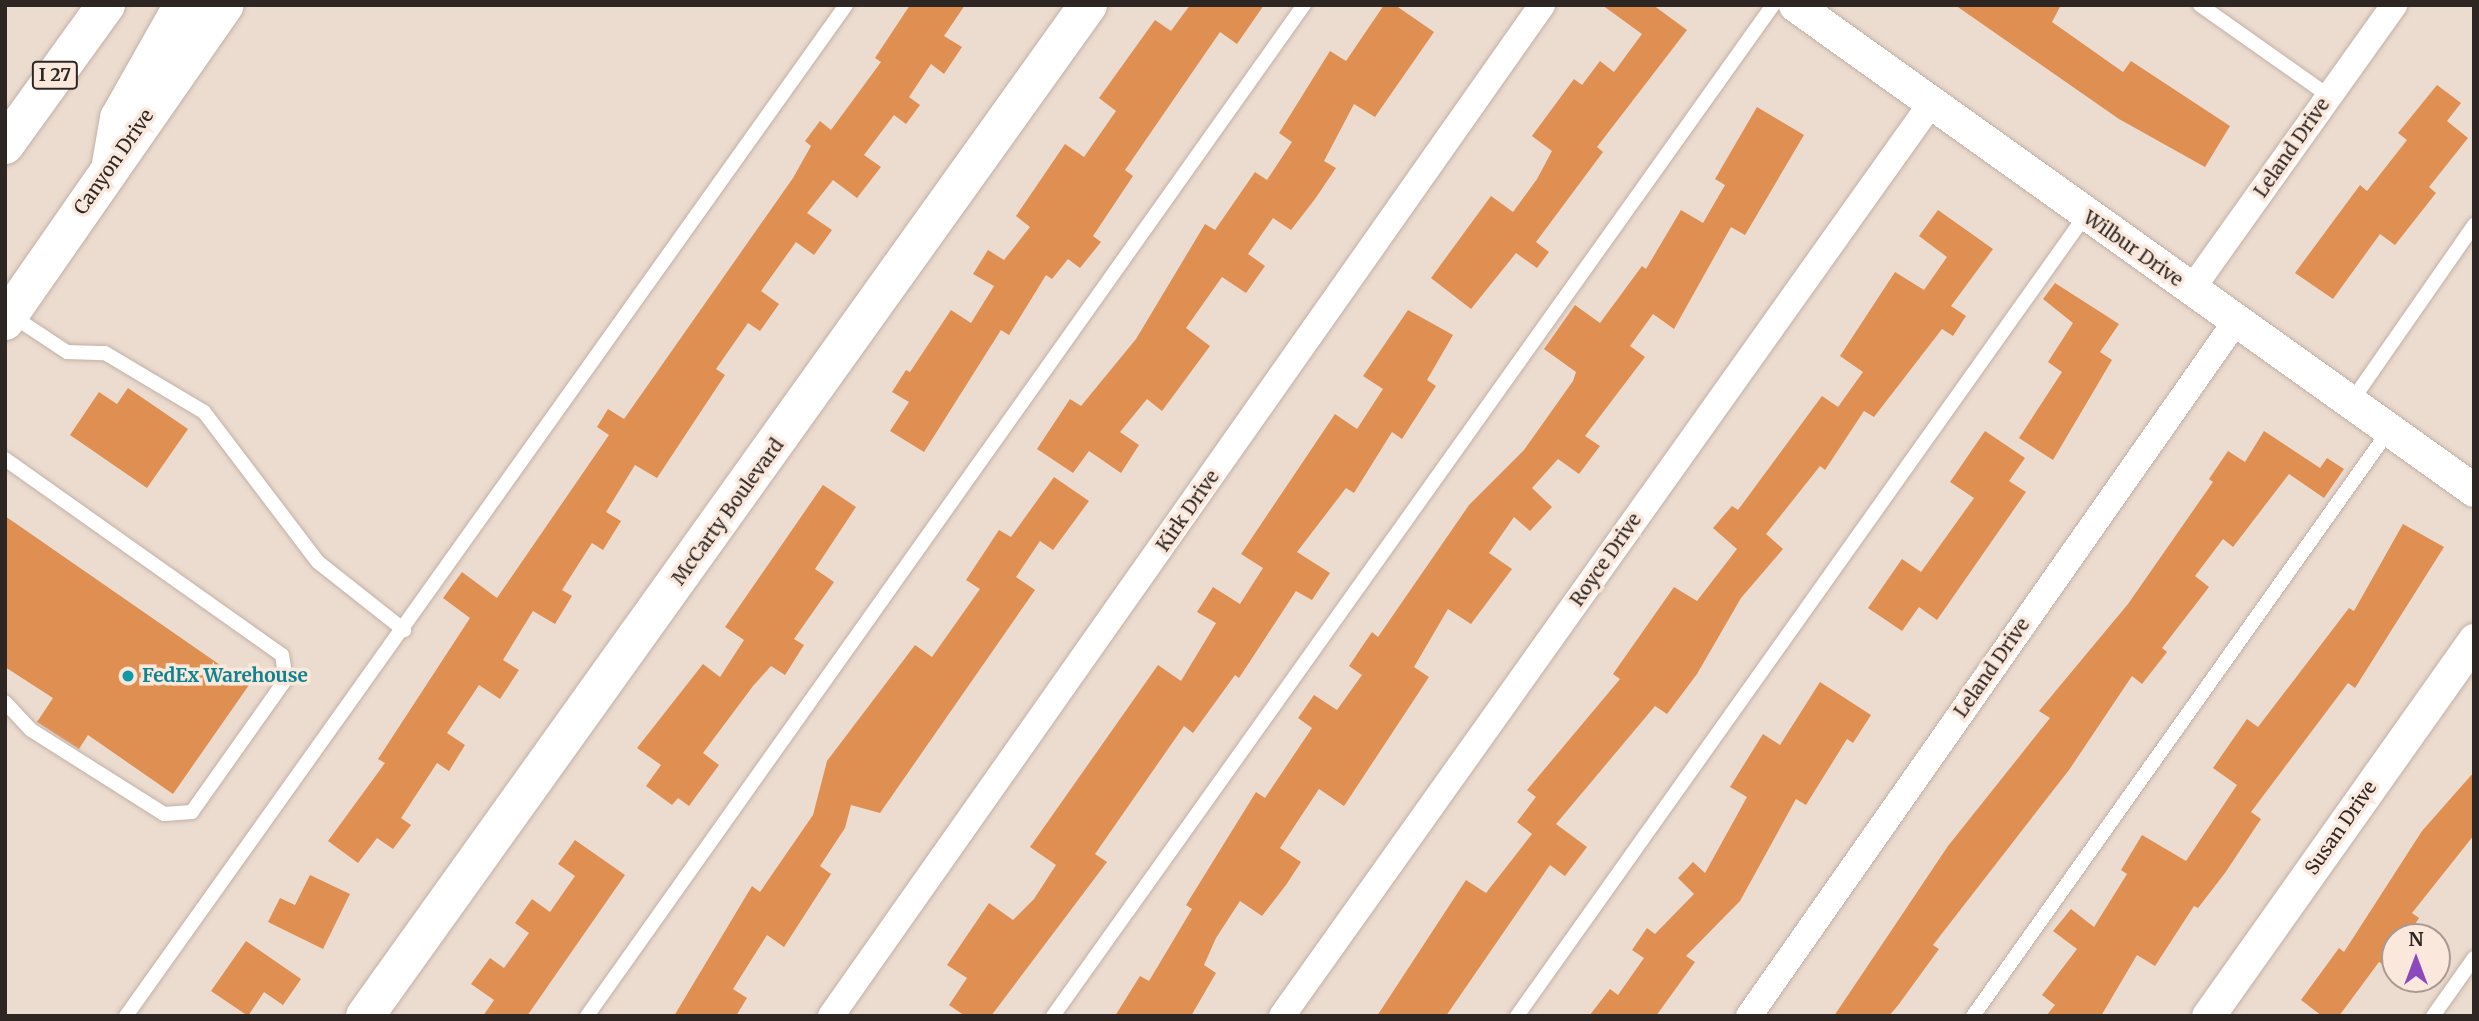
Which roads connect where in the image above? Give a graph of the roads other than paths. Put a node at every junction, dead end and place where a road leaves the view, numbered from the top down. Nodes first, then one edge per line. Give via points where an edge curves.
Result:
1 (106, 5) edge
2 (183, 5) edge
3 (225, 5) edge
4 (846, 5) edge
5 (1088, 5) edge
6 (1304, 5) edge
7 (1542, 5) edge
8 (1773, 5) edge
9 (1795, 5) edge
10 (2200, 5) edge
11 (2394, 5) edge
12 (2329, 96) junction
13 (1930, 105) junction
14 (5, 145) edge
15 (111, 164) junction
16 (2085, 216) junction
17 (2474, 225) edge
18 (2191, 290) junction
19 (8, 318) edge
20 (2236, 321) junction
21 (2351, 402) junction
22 (2390, 429) junction
23 (5, 459) edge
24 (2474, 490) edge
25 (404, 630) junction
26 (2474, 640) edge
27 (5, 702) edge
28 (2474, 958) edge
29 (126, 1016) edge
30 (365, 1016) edge
31 (587, 1016) edge
32 (831, 1016) edge
33 (1053, 1016) edge
34 (1282, 1016) edge
35 (1517, 1016) edge
36 (1749, 1016) edge
37 (1973, 1016) edge
38 (2208, 1016) edge
39 (2433, 1016) edge

1 - 14 main road, I 27
2 - 15 main road via 119,118
3 - 15 main road, Canyon Drive
4 - 25 lane
5 - 30 main road, McCarty Boulevard
6 - 31 lane
7 - 32 street, Kirk Drive
8 - 33 lane
9 - 13 street, Wilbur Drive
10 - 12 lane
11 - 12 street, Leland Drive
12 - 18 street, Leland Drive
13 - 16 street, Wilbur Drive
13 - 34 street, Royce Drive
15 - 19 main road, Canyon Drive
16 - 18 street, Wilbur Drive
16 - 35 lane
17 - 21 lane
18 - 20 street, Wilbur Drive
19 - 25 lane via 67,352 105,352 204,412 318,562
20 - 21 street, Wilbur Drive
20 - 36 street, Leland Drive
21 - 22 street, Wilbur Drive
22 - 24 street, Wilbur Drive
22 - 37 lane
23 - 27 lane via 282,655 286,679 192,812 173,814 164,814 78,763
25 - 29 lane
26 - 38 street, Susan Drive
28 - 39 lane

